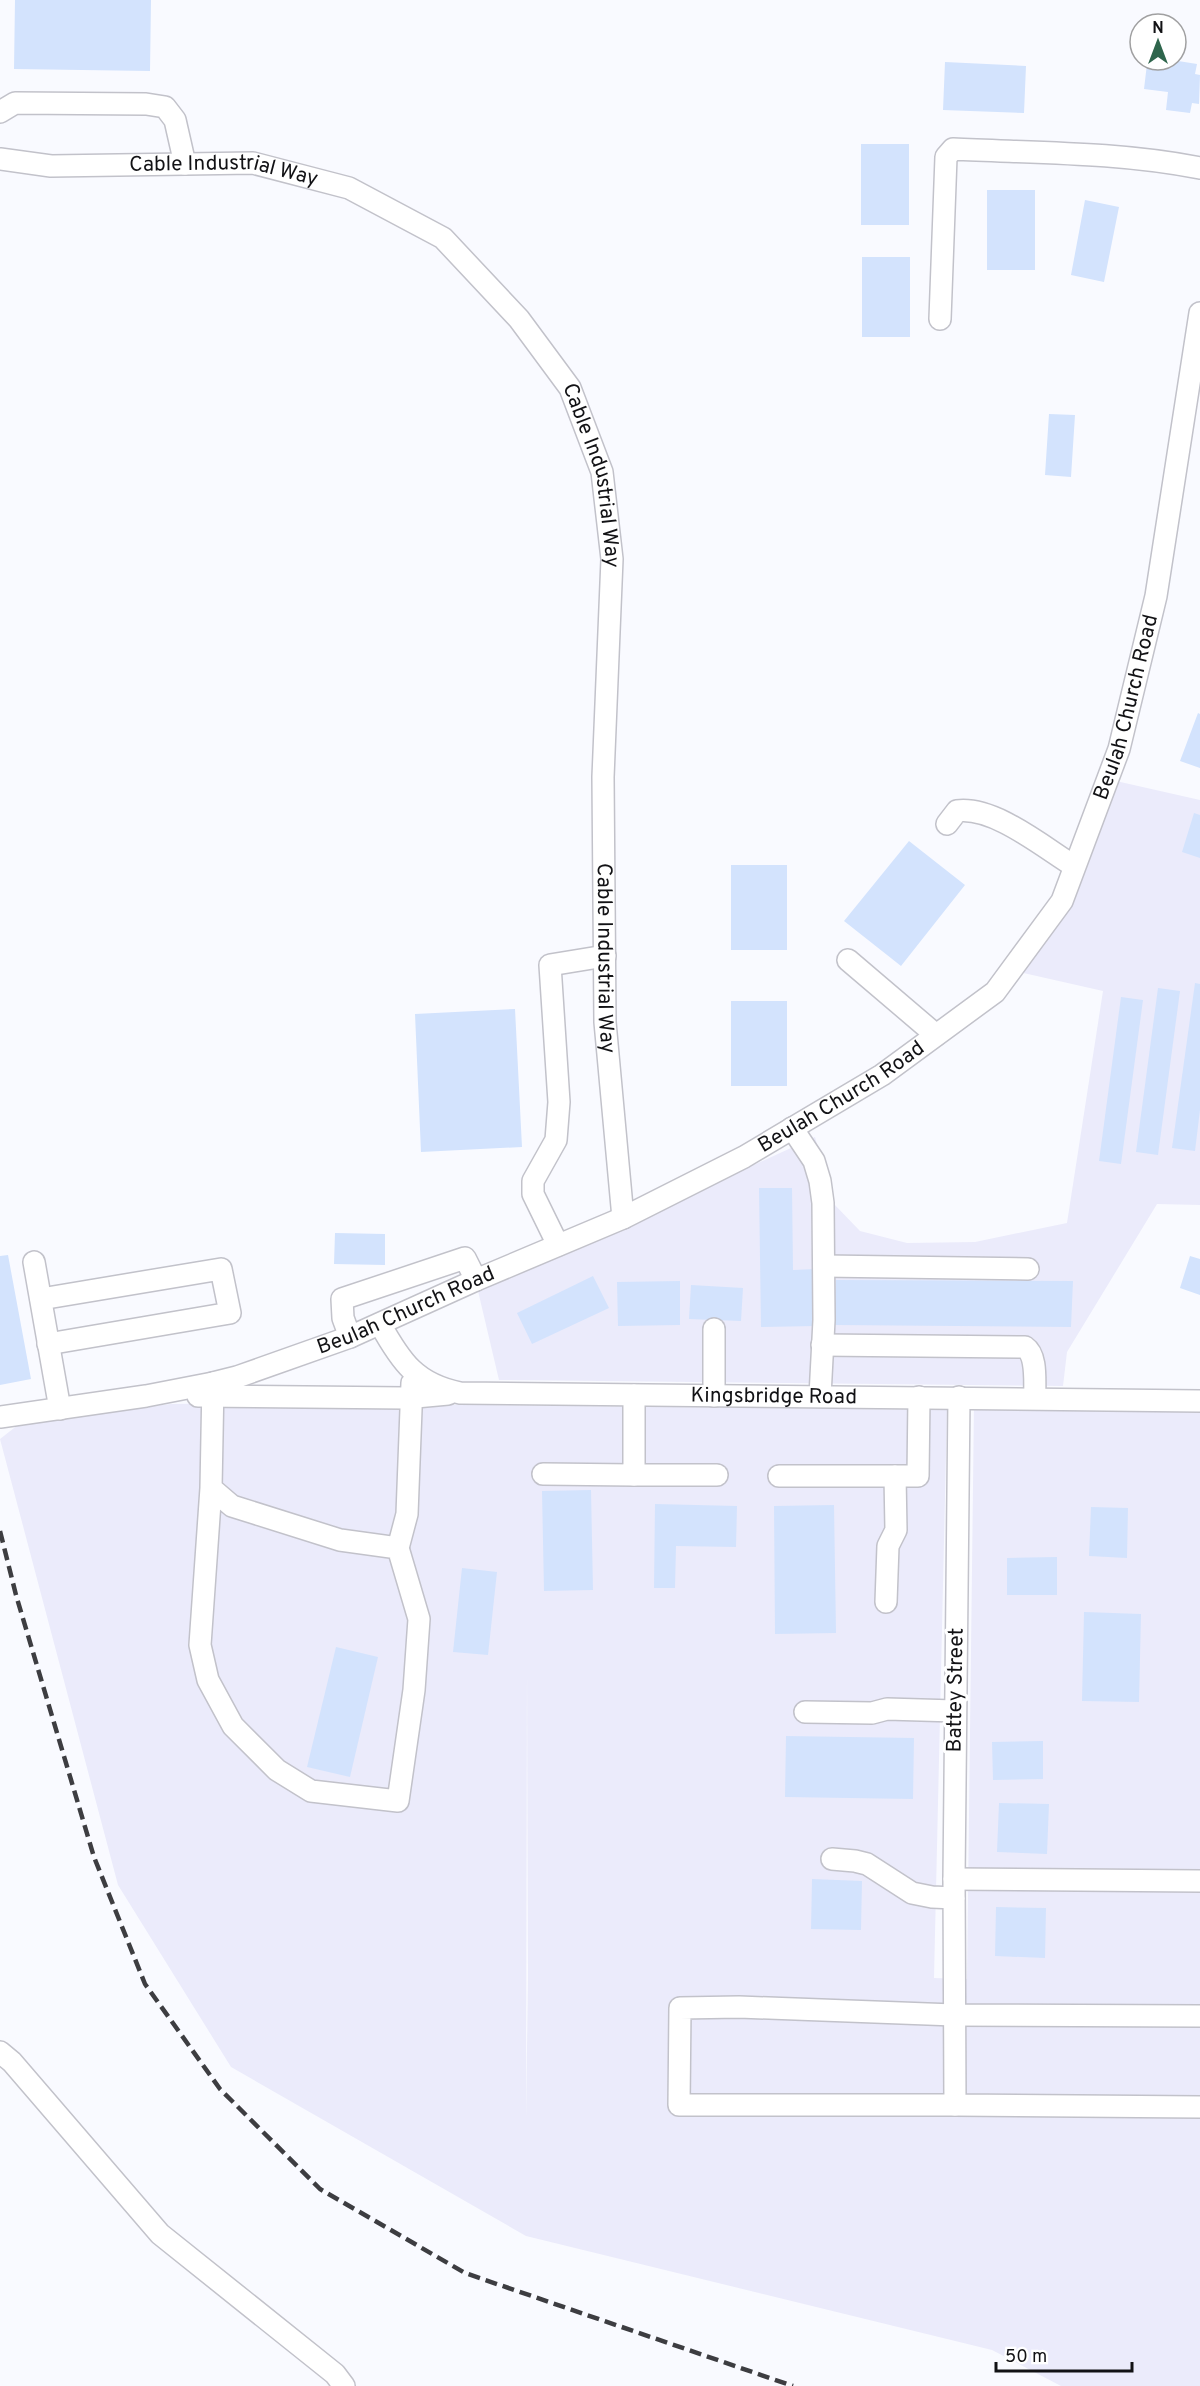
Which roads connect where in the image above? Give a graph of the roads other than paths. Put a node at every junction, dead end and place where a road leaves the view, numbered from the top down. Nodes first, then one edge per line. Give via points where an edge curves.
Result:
1 (0, 112) edge
2 (0, 159) edge
3 (184, 164) junction
4 (1200, 168) edge
5 (1200, 313) edge
6 (940, 319) dead end
7 (947, 824) dead end
8 (1074, 866) junction
9 (605, 956) junction
10 (848, 960) dead end
11 (936, 1035) junction
12 (792, 1128) junction
13 (623, 1218) junction
14 (558, 1245) junction
15 (34, 1262) dead end
16 (824, 1266) junction
17 (1028, 1269) dead end
18 (476, 1280) junction
19 (41, 1299) junction
20 (380, 1324) junction
21 (714, 1329) dead end
22 (350, 1337) junction
23 (48, 1344) junction
24 (822, 1345) junction
25 (411, 1370) junction
26 (212, 1390) junction
27 (460, 1393) junction
28 (634, 1395) junction
29 (714, 1396) junction
30 (820, 1396) junction
31 (412, 1397) junction
32 (919, 1397) junction
33 (958, 1397) junction
34 (1035, 1398) junction
35 (1200, 1401) edge
36 (60, 1409) junction
37 (0, 1417) edge
38 (543, 1474) dead end
39 (634, 1474) junction
40 (717, 1474) dead end
41 (779, 1476) dead end
42 (895, 1476) junction
43 (211, 1488) junction
44 (398, 1548) junction
45 (886, 1602) dead end
46 (955, 1711) junction
47 (805, 1712) dead end
48 (832, 1859) dead end
49 (1200, 1881) edge
50 (954, 1888) junction
51 (954, 2015) junction
52 (1200, 2016) edge
53 (0, 2052) edge
54 (955, 2104) junction
55 (1200, 2107) edge
56 (344, 2386) edge

1 - 3 street via 15,103 165,107 175,120
2 - 3 street, Cable Industrial Way via 51,166
3 - 9 street, Cable Industrial Way via 253,163 349,188 443,238 519,319 570,388 602,472 612,559 603,777
4 - 6 street via 1094,155 954,149 946,157
5 - 8 street, Beulah Church Road via 1155,602 1119,749
7 - 8 street via 957,811 988,814
8 - 11 street, Beulah Church Road via 1062,901 996,992
9 - 13 street, Cable Industrial Way via 605,1022
9 - 14 street via 550,965 556,1140 533,1181 533,1194
10 - 11 street
11 - 12 street, Beulah Church Road via 882,1075
12 - 13 street, Beulah Church Road via 744,1158
12 - 16 street via 814,1161 820,1181
13 - 14 street, Beulah Church Road
14 - 18 street, Beulah Church Road
15 - 19 street
16 - 17 street
16 - 24 street
18 - 20 street, Beulah Church Road
18 - 22 street via 465,1258 342,1299
19 - 23 street
19 - 23 street via 221,1269 230,1312
20 - 22 street, Beulah Church Road
20 - 25 street, Kingsbridge Road
21 - 29 street
22 - 26 street, Beulah Church Road via 237,1377
23 - 36 street
24 - 30 street
24 - 34 street via 1025,1347 1033,1357
25 - 27 street, Kingsbridge Road via 439,1389
25 - 31 street
26 - 31 street
26 - 36 street, Beulah Church Road
26 - 43 street
27 - 28 street, Kingsbridge Road
27 - 31 street
28 - 29 street, Kingsbridge Road
28 - 39 street
29 - 30 street, Kingsbridge Road
30 - 32 street, Kingsbridge Road
31 - 44 street via 407,1514
32 - 33 street, Kingsbridge Road
32 - 42 street via 918,1476
33 - 34 street, Kingsbridge Road
33 - 46 street, Battey Street
34 - 35 street, Kingsbridge Road
36 - 37 street, Beulah Church Road
38 - 39 street
39 - 40 street
41 - 42 street
42 - 45 street via 896,1530 888,1546
43 - 44 street via 232,1506 340,1540
43 - 44 street via 200,1645 208,1680 233,1726 277,1770 310,1791 398,1801 414,1690 419,1619
46 - 47 street via 887,1708 872,1713
46 - 50 street, Battey Street
48 - 50 street via 867,1864 912,1893 932,1897
49 - 50 street
50 - 51 street, Battey Street
51 - 52 street
51 - 54 street, Battey Street
51 - 54 street via 680,2008 679,2105
53 - 56 street via 160,2234 335,2374
54 - 55 street

